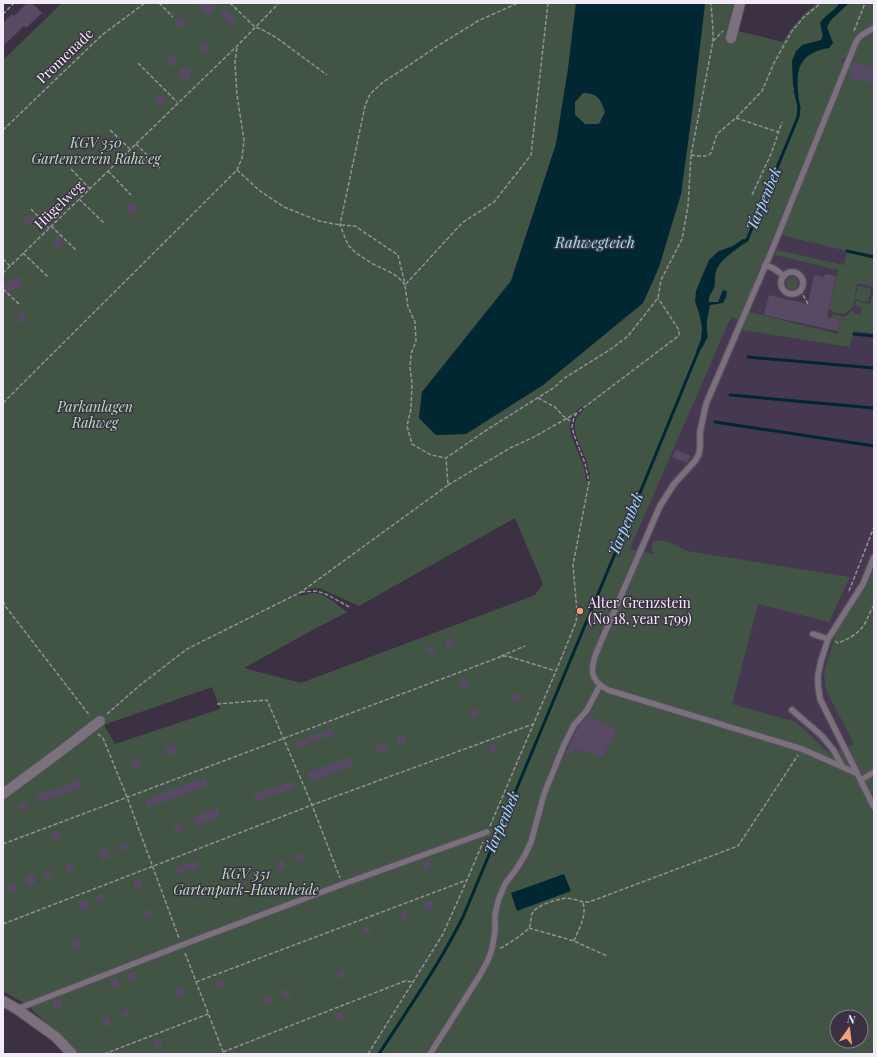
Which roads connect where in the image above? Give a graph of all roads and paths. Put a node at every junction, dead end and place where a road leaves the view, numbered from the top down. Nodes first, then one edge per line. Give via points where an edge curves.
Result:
1 (14, 3) edge
2 (145, 3) edge
3 (159, 3) edge
4 (230, 3) edge
5 (279, 3) edge
6 (518, 3) edge
7 (548, 3) edge
8 (711, 3) edge
9 (740, 3) edge
10 (821, 3) edge
11 (3, 14) edge
12 (174, 17) dead end
13 (255, 27) junction
14 (874, 28) edge
15 (731, 38) dead end
16 (237, 46) junction
17 (138, 63) dead end
18 (327, 75) dead end
19 (178, 103) junction
20 (736, 118) junction
21 (782, 122) dead end
22 (3, 130) edge
23 (110, 130) dead end
24 (778, 132) junction
25 (136, 144) junction
26 (130, 149) junction
27 (691, 155) junction
28 (160, 168) dead end
29 (71, 169) dead end
30 (237, 170) junction
31 (108, 171) junction
32 (90, 188) junction
33 (752, 194) dead end
34 (131, 195) dead end
35 (79, 199) junction
36 (31, 209) dead end
37 (104, 223) dead end
38 (340, 225) junction
39 (50, 227) junction
40 (76, 250) dead end
41 (23, 253) junction
42 (3, 259) edge
43 (765, 265) junction
44 (10, 266) junction
45 (3, 273) edge
46 (784, 276) junction
47 (48, 277) dead end
48 (405, 285) junction
49 (3, 289) edge
50 (800, 290) junction
51 (658, 298) junction
52 (808, 304) dead end
53 (20, 305) dead end
54 (538, 398) junction
55 (3, 403) edge
56 (578, 412) junction
57 (567, 418) junction
58 (572, 422) junction
59 (446, 458) junction
60 (448, 485) junction
61 (874, 527) edge
62 (874, 557) edge
63 (301, 592) junction
64 (848, 594) dead end
65 (3, 601) edge
66 (874, 605) edge
67 (351, 608) dead end
68 (813, 634) dead end
69 (828, 639) junction
70 (525, 646) dead end
71 (500, 657) junction
72 (556, 672) junction
73 (600, 685) junction
74 (217, 704) dead end
75 (792, 710) dead end
76 (95, 724) junction
77 (533, 724) junction
78 (283, 738) junction
79 (802, 749) junction
80 (842, 766) junction
81 (874, 772) edge
82 (856, 773) junction
83 (861, 780) junction
84 (3, 794) edge
85 (127, 797) junction
86 (312, 805) junction
87 (874, 807) edge
88 (487, 832) junction
89 (3, 844) edge
90 (152, 867) junction
91 (467, 880) junction
92 (343, 884) junction
93 (583, 903) junction
94 (3, 924) edge
95 (529, 928) junction
96 (574, 941) junction
97 (182, 945) junction
98 (492, 949) junction
99 (607, 956) dead end
100 (196, 982) junction
101 (413, 982) junction
102 (3, 1001) edge
103 (17, 1009) junction
104 (208, 1014) junction
105 (223, 1053) edge
106 (72, 1054) edge
107 (104, 1054) edge
108 (368, 1054) edge
109 (430, 1054) edge

1 - 11 path
2 - 22 path, Promenade via 102,35
3 - 12 path
4 - 13 path
5 - 13 path, Hügelweg
6 - 38 path via 478,21 383,82 370,94 365,106
7 - 48 path via 531,155 494,202 462,223
8 - 27 path via 712,41
9 - 15 street
10 - 20 path via 792,31 774,62 762,91
13 - 16 path, Hügelweg
13 - 18 path via 277,38
14 - 43 lane via 857,39
16 - 19 path, Hügelweg
16 - 30 path via 237,95 244,140 242,158
17 - 19 path
19 - 25 path, Hügelweg
20 - 24 path
20 - 27 path via 717,134 709,155
21 - 24 path
23 - 26 path
24 - 33 path via 771,154
25 - 26 path, Hügelweg
25 - 28 path
26 - 31 path, Hügelweg
27 - 51 path via 688,206 682,239 661,280
29 - 32 path
30 - 38 path via 260,191 284,207 319,221
30 - 55 path
31 - 32 path, Hügelweg
31 - 34 path
32 - 35 path, Hügelweg
35 - 37 path
35 - 39 path, Hügelweg
36 - 39 path
38 - 48 path via 348,245 356,253 390,272
38 - 48 path via 355,226 398,255
39 - 40 path
39 - 41 path, Hügelweg
41 - 44 path, Hügelweg
41 - 47 path
42 - 44 path
43 - 46 lane
43 - 73 lane via 706,404 696,461 674,484 660,506 593,661 592,673
44 - 45 path, Hügelweg
46 - 50 lane via 789,273 799,275 803,282
46 - 50 lane via 782,285 785,291 796,294
48 - 59 path via 408,307 415,322 416,341 410,367 412,384 407,426 412,444 431,455
49 - 53 path
50 - 52 path
51 - 54 path via 628,336
51 - 56 path via 675,323 679,335
54 - 57 path via 555,407
54 - 59 path
56 - 57 path
56 - 58 path
57 - 58 path
57 - 60 path
58 - 72 path via 588,482 573,565 576,622
59 - 60 path
60 - 63 path
61 - 64 path
62 - 69 lane via 863,584
63 - 67 path via 317,591
63 - 76 path via 187,649
65 - 76 path
66 - 69 path via 863,626 855,634 838,643
68 - 69 lane
69 - 82 lane via 818,675 820,699
70 - 71 path
71 - 72 path via 507,656
71 - 78 path
72 - 77 path
73 - 79 lane via 617,693
73 - 98 lane via 564,745 544,794 531,842 498,900
74 - 78 path via 267,700
75 - 80 lane via 822,736
76 - 84 street
76 - 85 path
77 - 86 path
77 - 88 path
78 - 85 path
78 - 86 path
79 - 80 lane
79 - 93 path via 738,846
80 - 82 lane
81 - 83 lane
82 - 83 lane
83 - 87 lane
85 - 89 path
85 - 90 path
86 - 90 path
86 - 92 path
88 - 91 path
88 - 92 lane
90 - 94 path
90 - 97 path
91 - 100 path
91 - 101 path via 443,934
92 - 97 lane
93 - 95 path via 572,898 563,898 538,907 532,914
93 - 96 path via 584,916
95 - 96 path
95 - 98 path via 503,947
96 - 99 path
97 - 100 path
97 - 103 lane
98 - 109 lane via 480,975
100 - 104 path
101 - 105 path via 406,981
101 - 108 path
102 - 103 street
103 - 106 street via 56,1037
104 - 105 path
104 - 107 path

